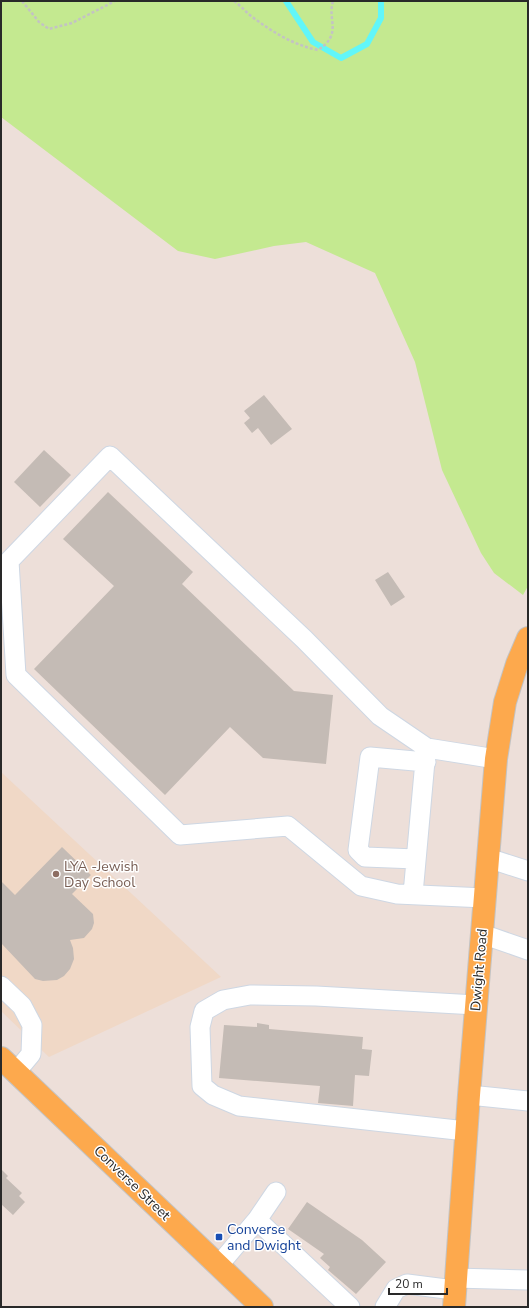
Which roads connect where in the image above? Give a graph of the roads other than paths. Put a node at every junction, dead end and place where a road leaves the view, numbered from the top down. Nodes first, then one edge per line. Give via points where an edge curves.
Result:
1 (528, 638) edge
2 (426, 755) junction
3 (496, 759) junction
4 (488, 858) junction
5 (416, 859) junction
6 (528, 871) edge
7 (413, 894) junction
8 (485, 898) junction
9 (482, 934) junction
10 (528, 950) edge
11 (1, 986) edge
12 (476, 1005) junction
13 (8, 1065) edge
14 (468, 1095) junction
15 (528, 1101) edge
16 (466, 1132) junction
17 (276, 1192) dead end
18 (257, 1220) junction
19 (218, 1266) junction
20 (528, 1280) edge
21 (455, 1292) edge
22 (262, 1307) edge
23 (350, 1307) edge
24 (385, 1307) edge

1 - 3 main road, Dwight Road via 505,702
2 - 3 lane
2 - 5 lane
2 - 5 lane via 370,757 358,850 365,857
2 - 7 lane via 380,716 304,639 110,456 9,561 16,675 180,835 288,826 361,886 397,894
3 - 4 main road, Dwight Road
4 - 6 lane
4 - 8 main road, Dwight Road
5 - 7 lane
7 - 8 lane
8 - 9 main road, Dwight Road
9 - 10 lane
9 - 12 main road, Dwight Road
11 - 13 lane via 22,1006 32,1025 31,1054
12 - 14 main road, Dwight Road
12 - 16 lane via 250,995 223,1000 204,1011 200,1027 202,1086 214,1095 239,1106
13 - 19 main road, Converse Street
14 - 15 lane
14 - 16 main road, Dwight Road
16 - 21 main road, Dwight Road
17 - 18 lane
18 - 19 lane
18 - 23 lane
19 - 22 main road, Converse Street
20 - 21 lane
21 - 24 lane via 407,1284 396,1289

